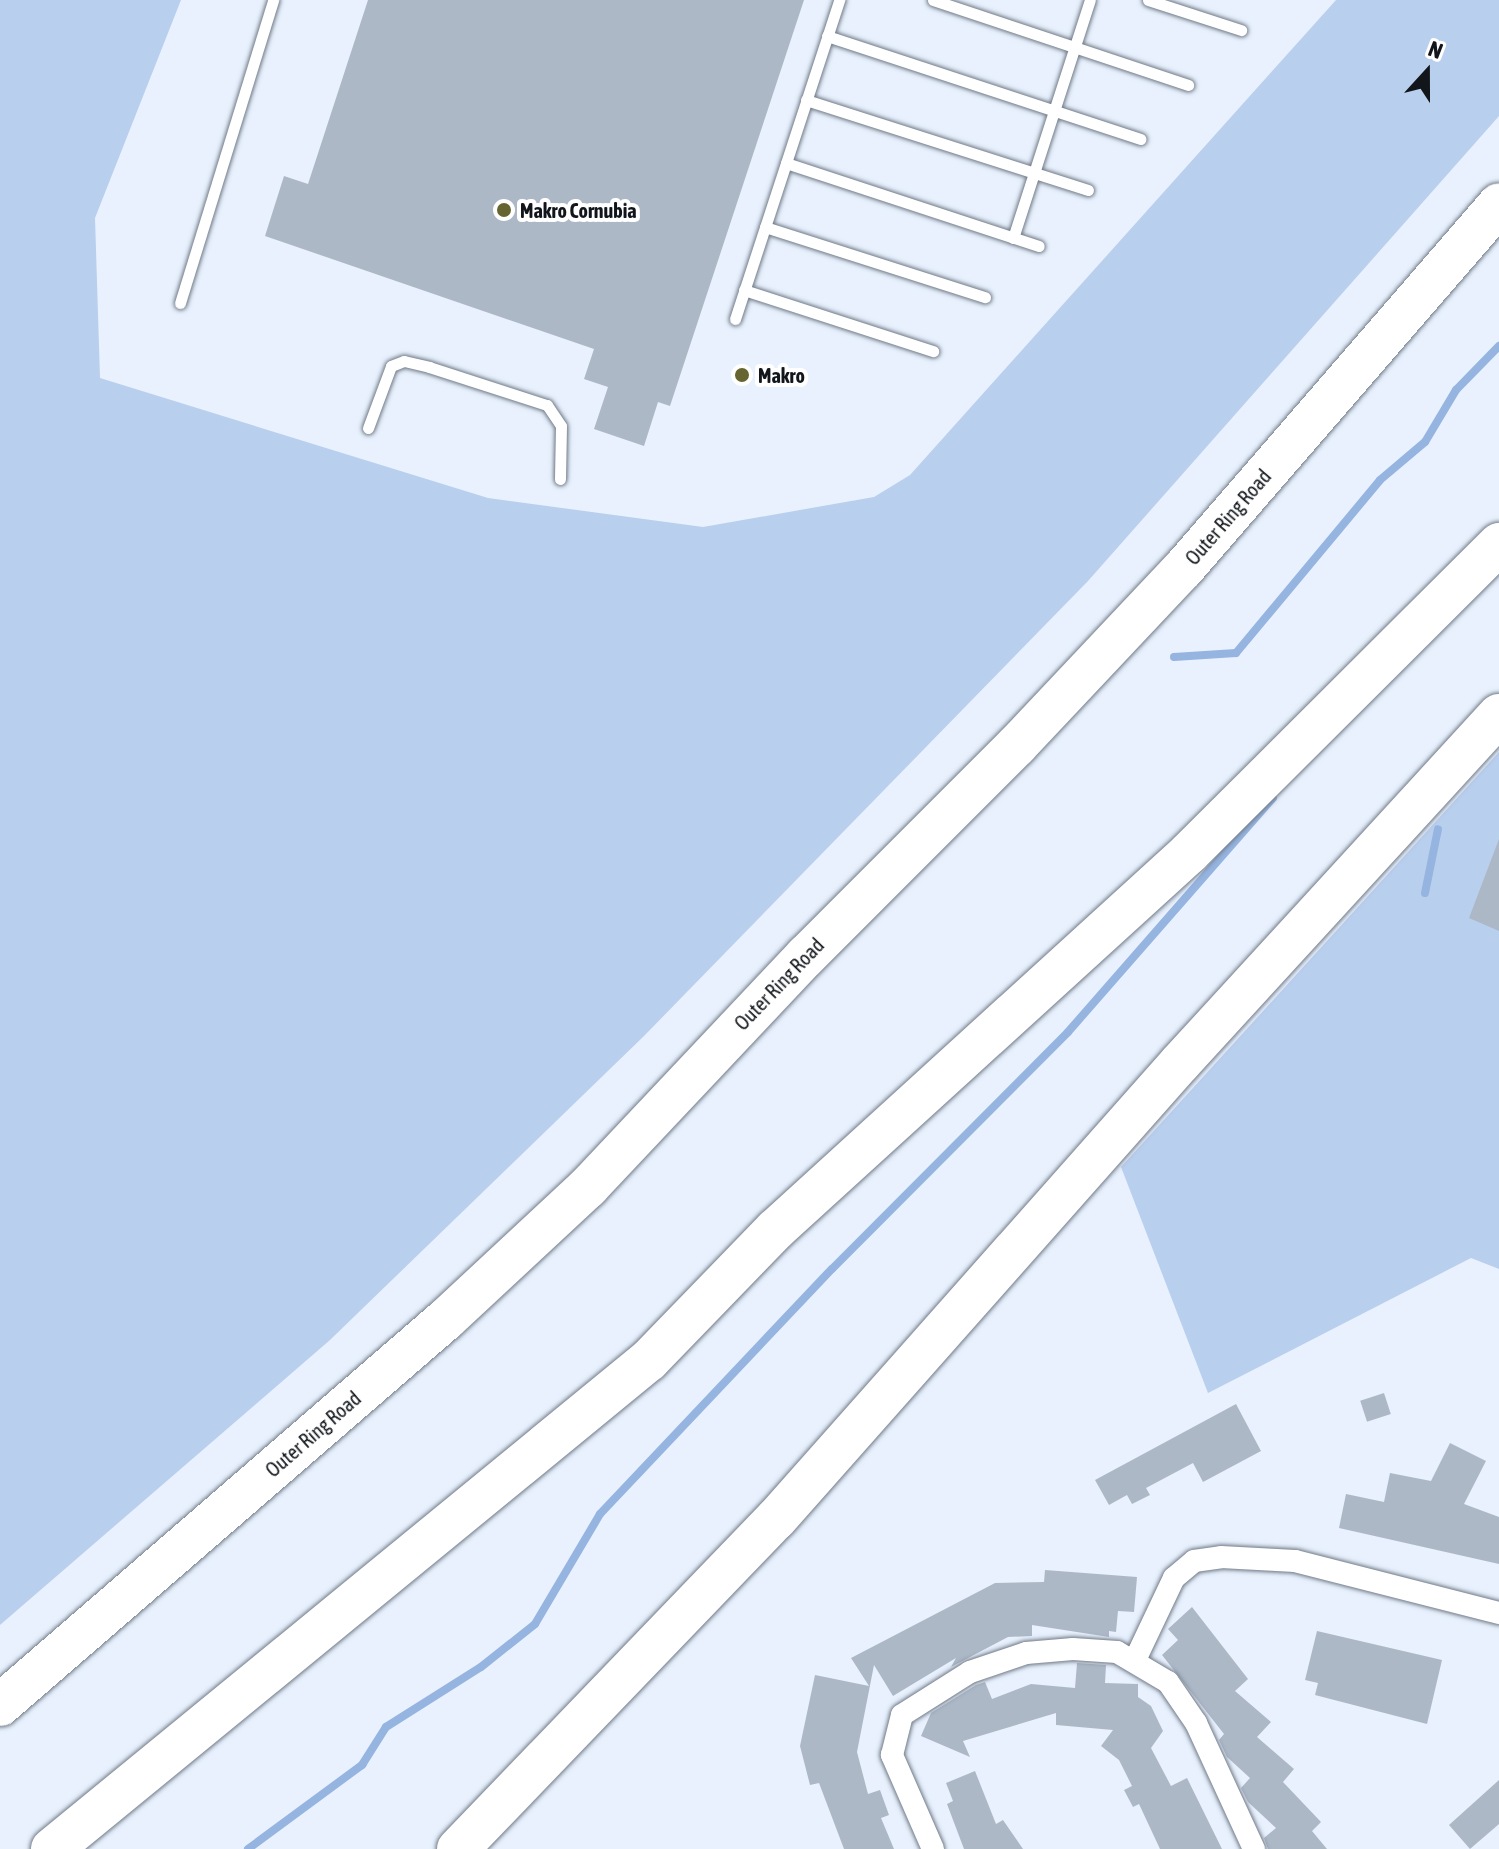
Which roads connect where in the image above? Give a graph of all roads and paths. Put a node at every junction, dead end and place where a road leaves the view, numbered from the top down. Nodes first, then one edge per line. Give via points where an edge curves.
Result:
1 (273, 0) edge
2 (839, 0) edge
3 (933, 0) edge
4 (1090, 0) edge
5 (1148, 0) edge
6 (1241, 30) dead end
7 (827, 36) junction
8 (1076, 47) junction
9 (1188, 85) dead end
10 (806, 100) junction
11 (1055, 110) junction
12 (1140, 139) dead end
13 (786, 163) junction
14 (1034, 174) junction
15 (1088, 190) dead end
16 (1499, 204) edge
17 (765, 227) junction
18 (1013, 238) junction
19 (1039, 246) dead end
20 (744, 290) junction
21 (985, 297) dead end
22 (180, 303) dead end
23 (735, 319) dead end
24 (933, 351) dead end
25 (368, 428) dead end
26 (560, 479) dead end
27 (1499, 544) edge
28 (1499, 715) edge
29 (1499, 1613) edge
30 (1135, 1660) junction
31 (0, 1705) edge
32 (52, 1849) edge
33 (458, 1849) edge
34 (933, 1849) edge
35 (1254, 1849) edge

1 - 22 lane
2 - 7 lane
3 - 8 lane
4 - 8 lane
5 - 6 lane
7 - 10 lane
7 - 11 lane
8 - 9 lane
8 - 11 lane
10 - 13 lane
10 - 14 lane
11 - 12 lane
11 - 14 lane
13 - 17 lane
13 - 18 lane
14 - 15 lane
14 - 18 lane
16 - 31 highway, Outer Ring Road via 1184,568 588,1187 445,1320
17 - 20 lane
17 - 21 lane
18 - 19 lane
20 - 23 lane
20 - 24 lane
25 - 26 lane via 391,366 404,361 429,367 547,405 561,426
27 - 32 highway via 1189,853 775,1230 649,1360
28 - 33 highway via 1180,1063 776,1519
29 - 30 street via 1295,1561 1221,1557 1194,1561 1174,1578
30 - 34 street via 1117,1652 1073,1649 1026,1653 970,1672 902,1715 892,1755
30 - 35 street via 1168,1682 1196,1723

